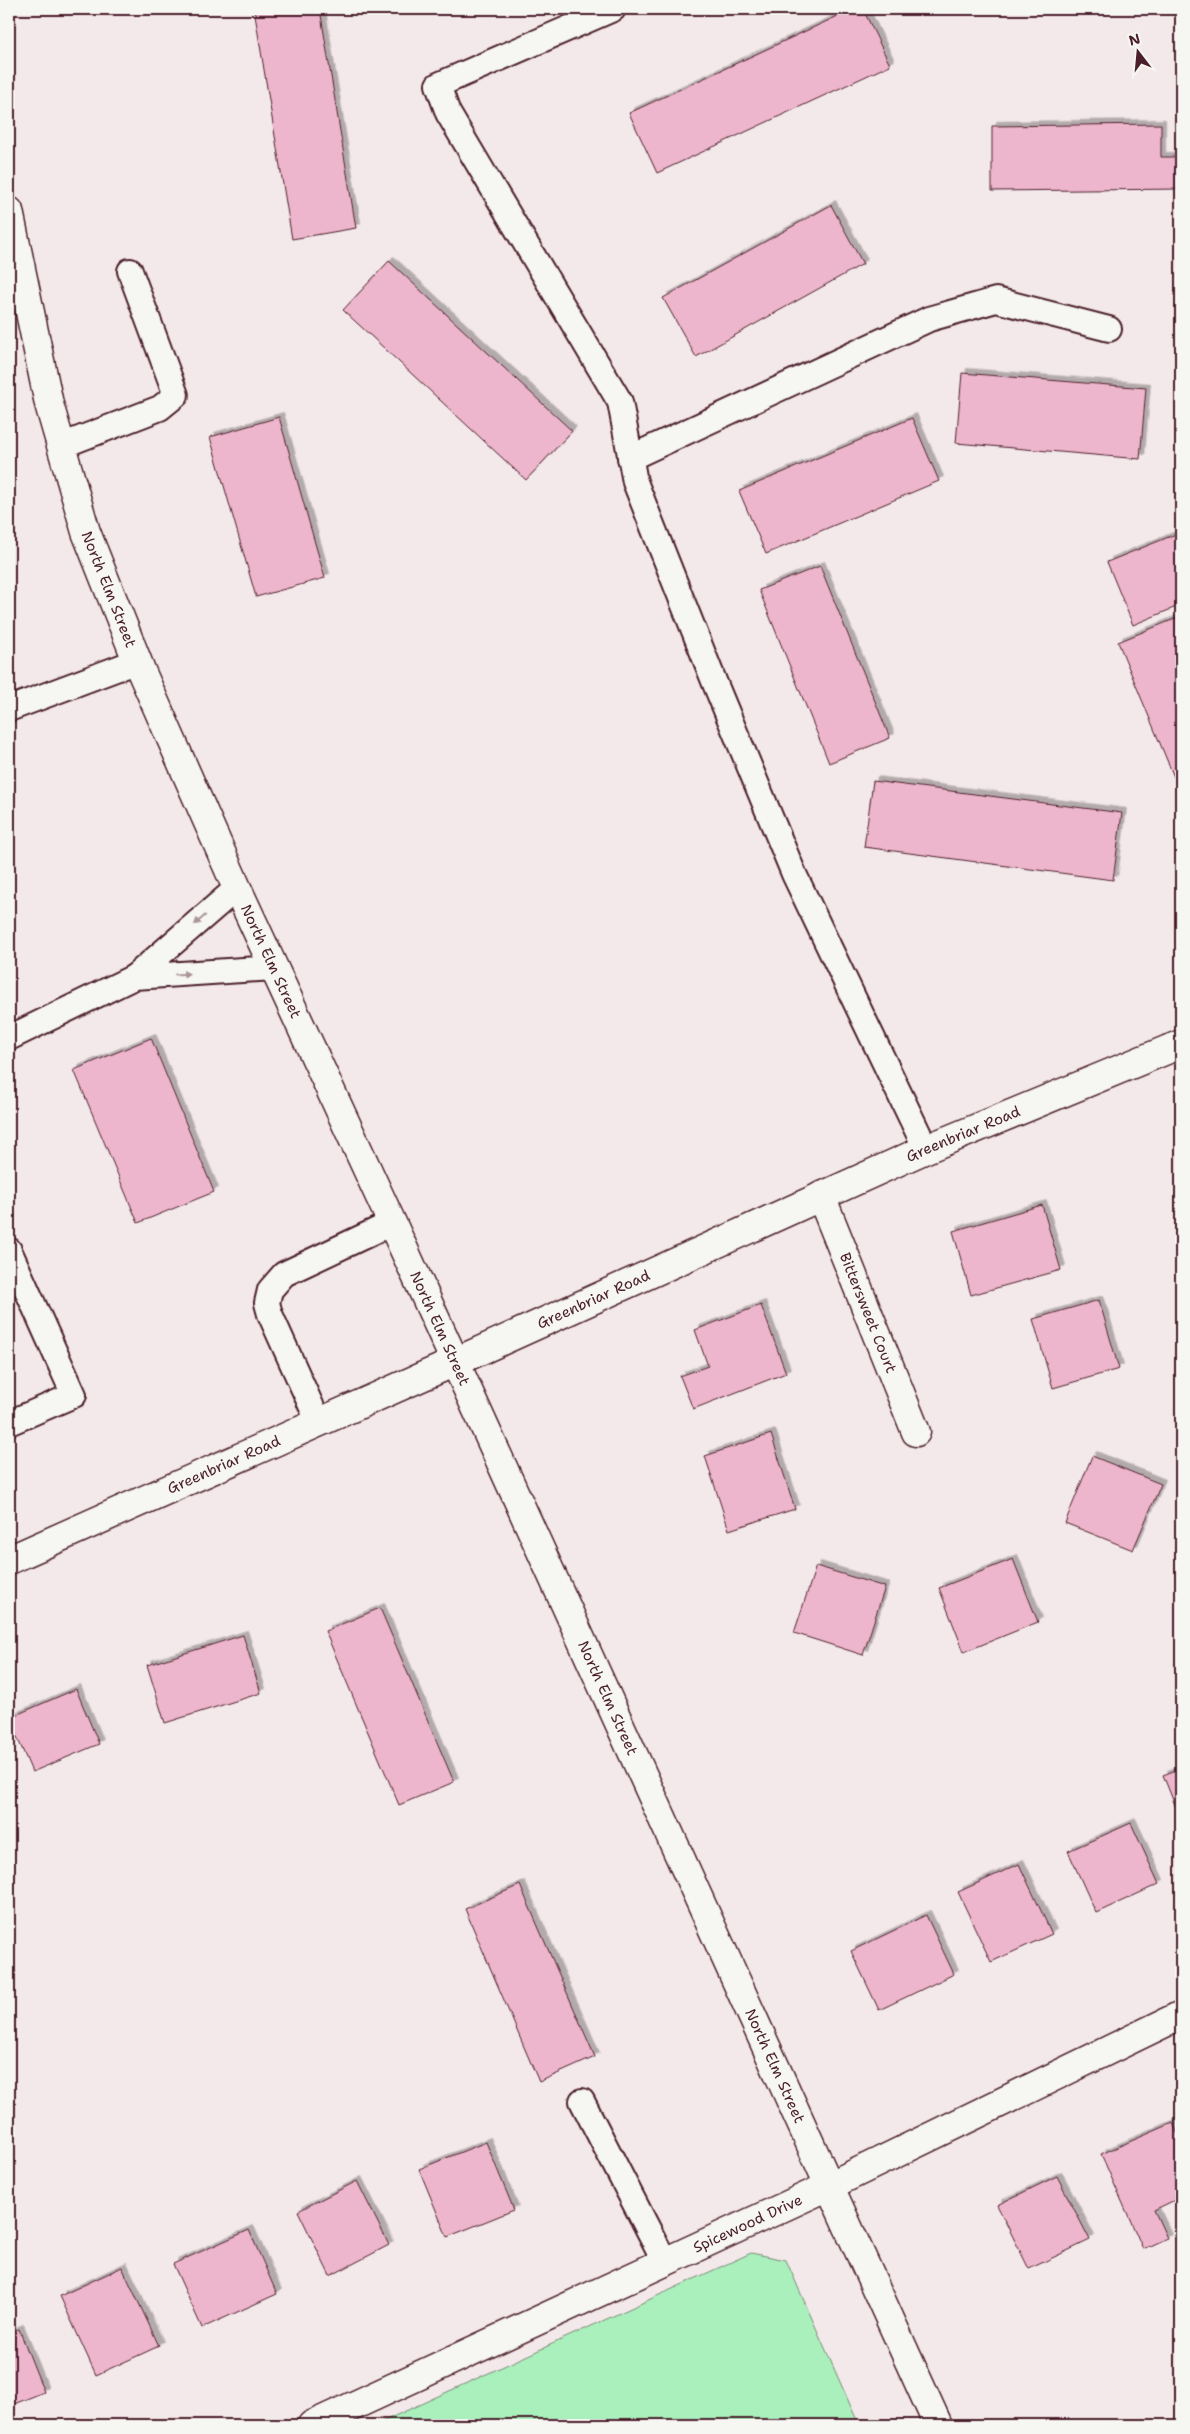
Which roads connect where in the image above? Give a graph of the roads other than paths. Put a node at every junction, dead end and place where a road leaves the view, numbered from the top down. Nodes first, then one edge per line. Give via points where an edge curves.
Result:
1 (613, 9) edge
2 (9, 211) edge
3 (130, 271) dead end
4 (1109, 329) dead end
5 (61, 446) junction
6 (630, 458) junction
7 (137, 661) junction
8 (9, 709) edge
9 (237, 888) junction
10 (274, 968) junction
11 (134, 978) junction
12 (9, 1038) edge
13 (1181, 1044) edge
14 (926, 1149) junction
15 (821, 1196) junction
16 (392, 1223) junction
17 (9, 1250) edge
18 (18, 1297) edge
19 (455, 1362) junction
20 (9, 1423) edge
21 (319, 1423) junction
22 (916, 1432) dead end
23 (9, 1560) edge
24 (1181, 2015) edge
25 (582, 2101) dead end
26 (829, 2186) junction
27 (665, 2262) junction
28 (312, 2425) edge
29 (938, 2425) edge

1 - 6 lane via 438,85 448,113 620,402
2 - 5 street, North Elm Street via 49,404
3 - 5 lane via 176,395 160,408
4 - 6 lane via 996,300 929,319
5 - 7 street, North Elm Street via 86,532
6 - 14 lane via 638,491 794,874
7 - 8 lane
7 - 9 street, North Elm Street
9 - 10 street, North Elm Street
9 -> 11 lane
11 -> 10 lane
10 - 16 street, North Elm Street
11 - 12 lane
13 - 14 street, Greenbriar Road
14 - 15 street, Greenbriar Road
15 - 19 street, Greenbriar Road
15 - 22 street, Bittersweet Court
16 - 19 street, North Elm Street
16 - 21 lane via 284,1274 270,1290 267,1303 270,1314
17 - 18 lane
18 - 20 lane via 74,1395
19 - 21 street, Greenbriar Road
19 - 26 street, North Elm Street
21 - 23 street, Greenbriar Road
24 - 26 street, Spicewood Drive
25 - 27 lane
26 - 27 street, Spicewood Drive
26 - 29 street, North Elm Street
27 - 28 street, Spicewood Drive

